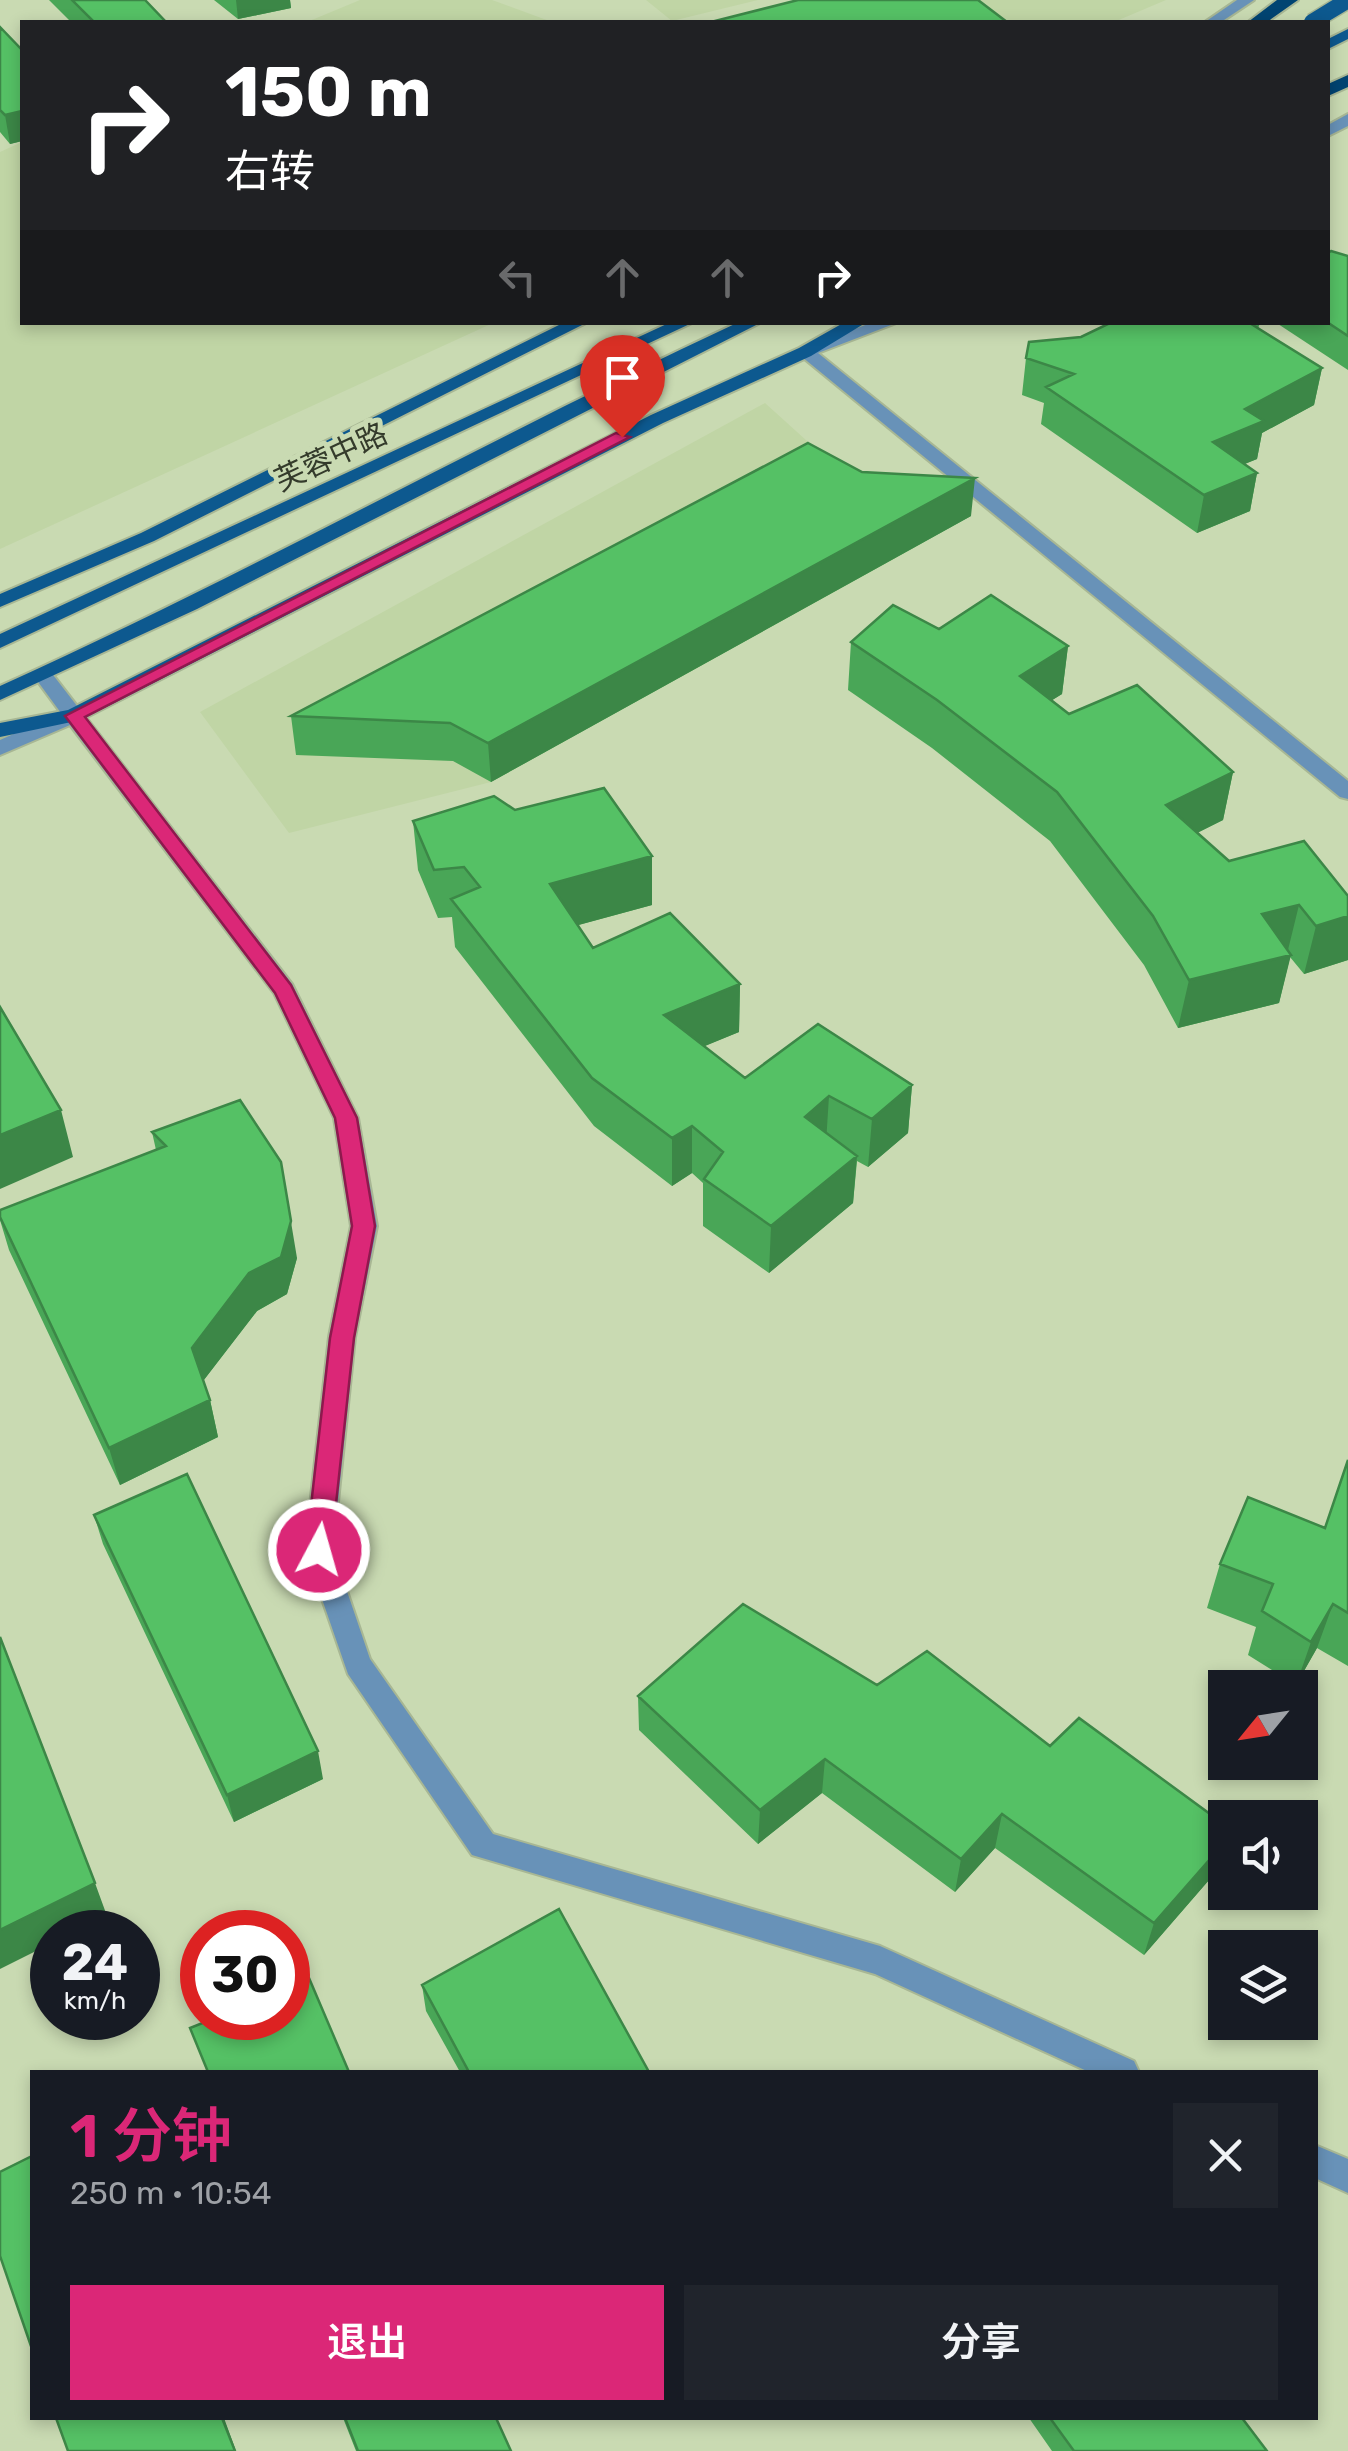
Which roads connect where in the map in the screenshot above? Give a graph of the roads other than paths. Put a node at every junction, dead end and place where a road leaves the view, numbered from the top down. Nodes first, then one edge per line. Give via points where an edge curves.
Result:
1 (1254, 0) edge
2 (1288, 0) edge
3 (1336, 0) edge
4 (1348, 2) edge
5 (1242, 3) edge
6 (1215, 20) edge
7 (1259, 20) edge
8 (1316, 20) edge
9 (574, 325) edge
10 (680, 325) edge
11 (748, 325) edge
12 (854, 325) edge
13 (882, 325) edge
14 (805, 352) junction
15 (0, 602) edge
16 (0, 642) edge
17 (43, 675) junction
18 (0, 694) edge
19 (74, 716) junction
20 (0, 730) edge
21 (0, 748) edge
22 (1348, 792) edge
23 (1119, 2070) edge
24 (1318, 2162) edge
25 (1348, 2176) edge

1 - 5 street
2 - 7 highway
3 - 4 street
4 - 8 main road, bridge
5 - 6 street
9 - 15 main road
10 - 16 main road, 芙蓉中路
11 - 17 main road
12 - 14 main road
13 - 14 street
14 - 19 main road via 622,437
14 - 22 street
17 - 18 main road
17 - 19 street
19 - 20 main road
19 - 21 street
19 - 23 street via 284,990 346,1118 364,1226 342,1338 319,1550 358,1665 483,1845 880,1961
24 - 25 street

